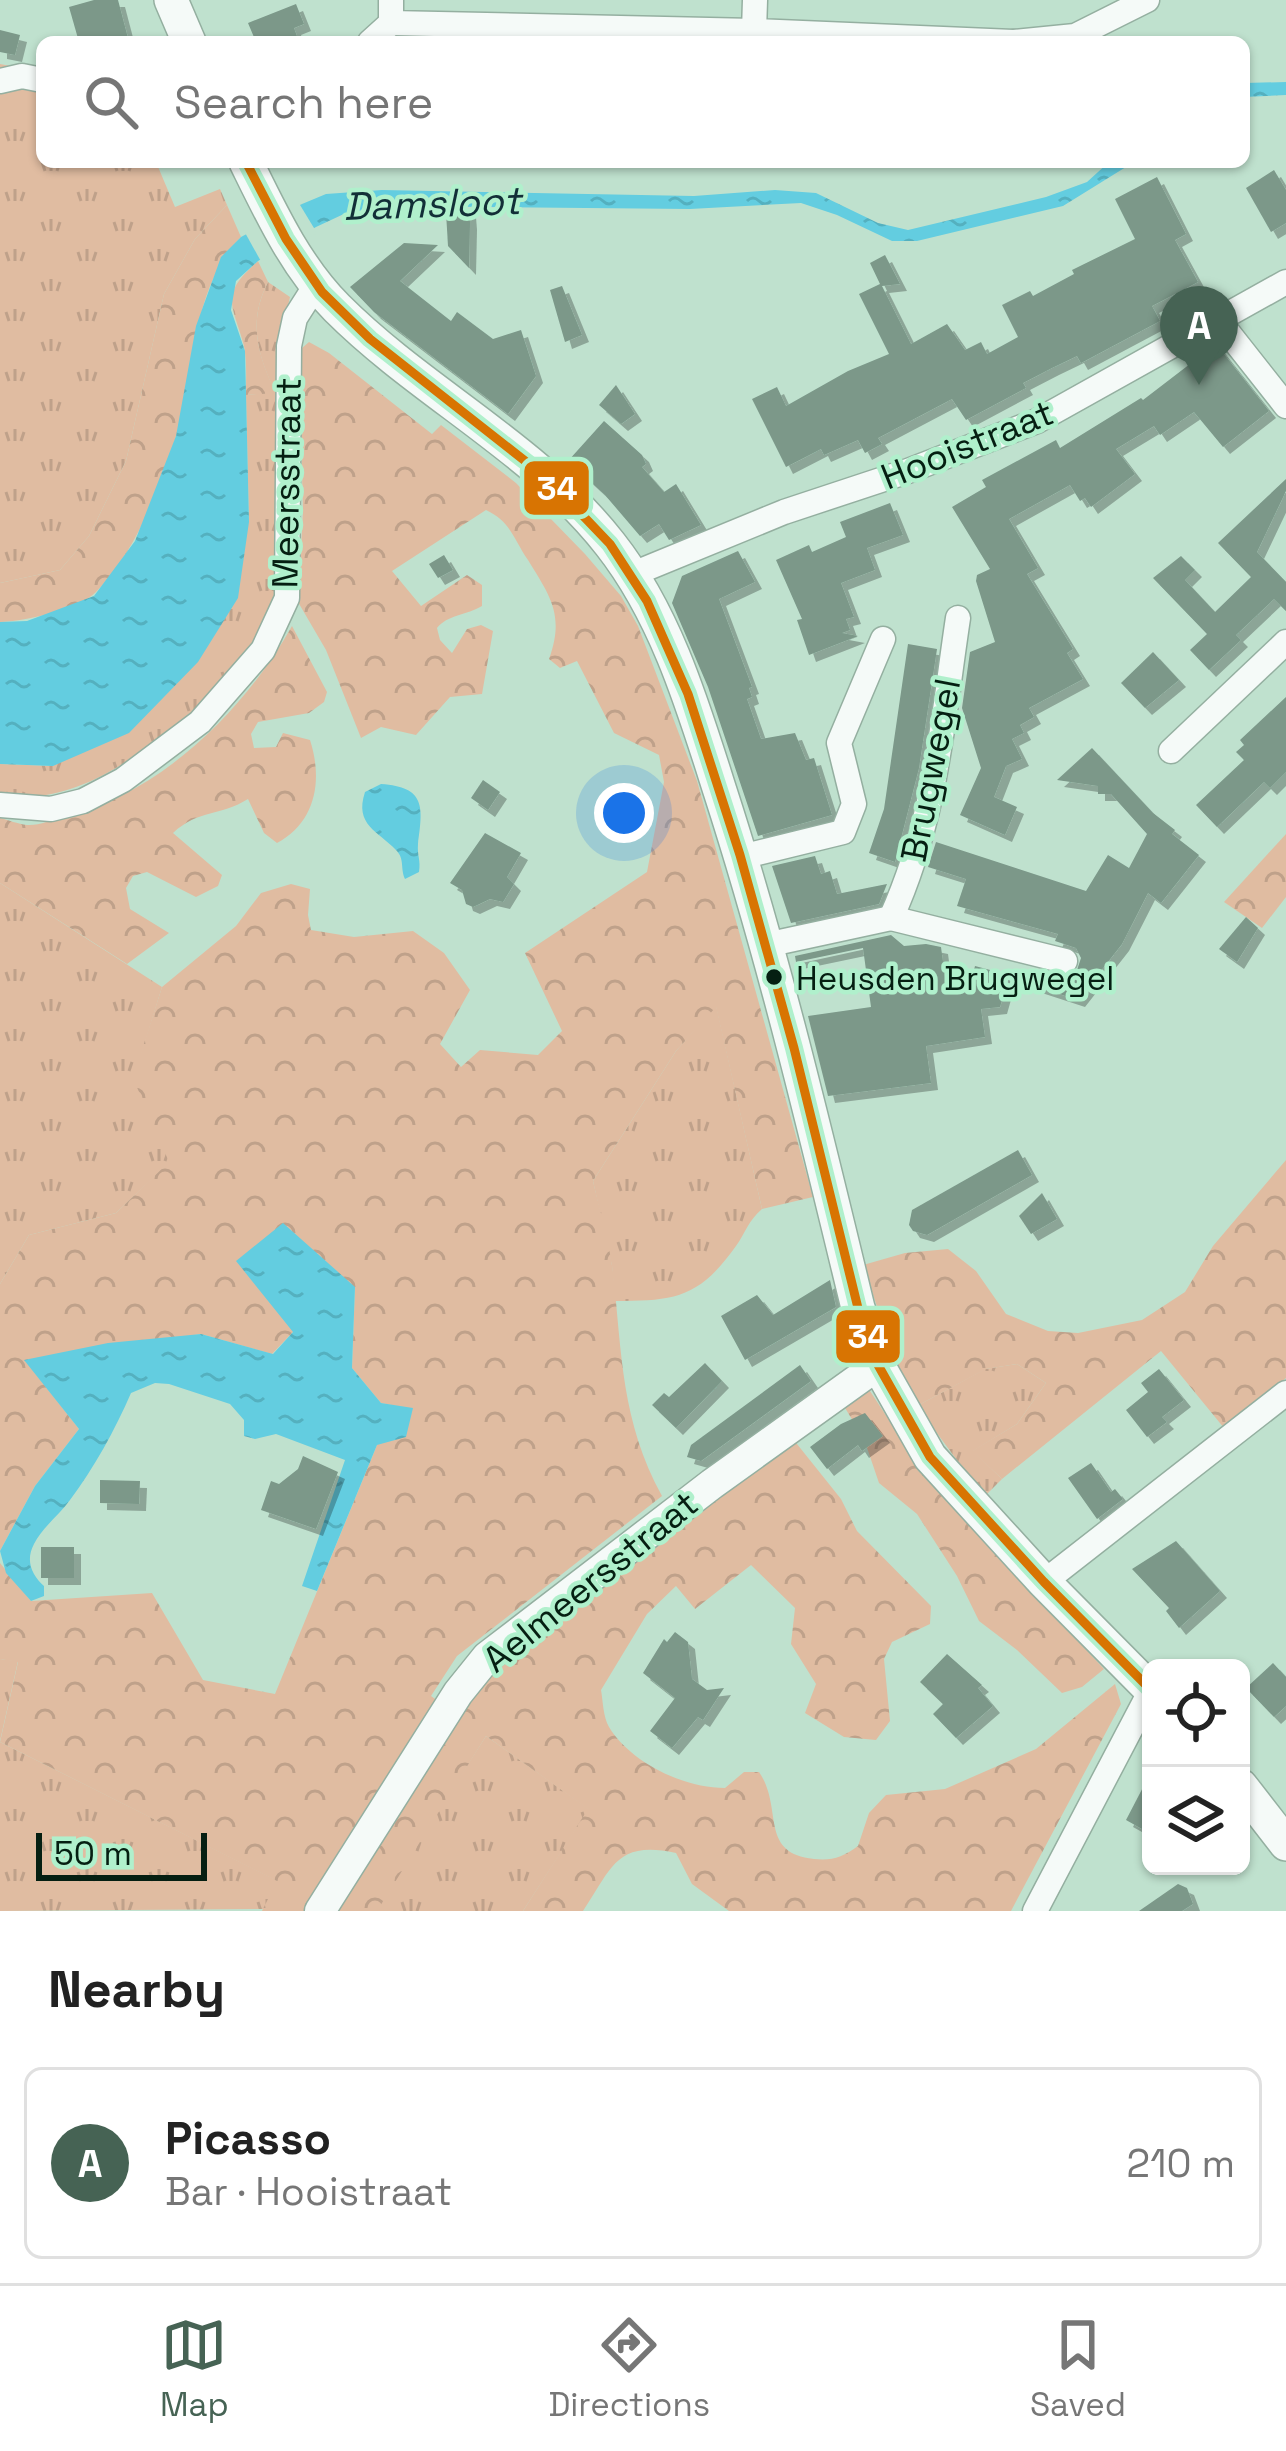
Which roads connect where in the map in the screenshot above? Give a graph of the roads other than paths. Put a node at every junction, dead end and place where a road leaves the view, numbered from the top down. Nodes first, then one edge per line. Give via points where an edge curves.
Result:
1 (171, 0) edge
2 (755, 0) edge
3 (1147, 0) edge
4 (391, 12) edge
5 (754, 31) junction
6 (186, 36) edge
7 (872, 36) edge
8 (1066, 36) edge
9 (36, 79) edge
10 (0, 81) edge
11 (249, 168) edge
12 (1286, 282) edge
13 (316, 285) junction
14 (1220, 321) junction
15 (1286, 406) edge
16 (633, 574) junction
17 (958, 618) dead end
18 (883, 639) dead end
19 (1286, 642) edge
20 (1171, 751) dead end
21 (0, 805) edge
22 (742, 857) junction
23 (891, 918) junction
24 (766, 945) junction
25 (1065, 961) dead end
26 (878, 1365) junction
27 (1286, 1393) edge
28 (1044, 1582) junction
29 (1142, 1681) edge
30 (1142, 1707) edge
31 (1250, 1798) edge
32 (1286, 1844) edge
33 (320, 1911) edge
34 (1035, 1911) edge

1 - 6 main road
2 - 5 street
3 - 8 street
4 - 5 street
5 - 7 street
9 - 10 street
11 - 13 main road
12 - 14 street, Hooistraat
13 - 16 main road via 544,475
13 - 21 street, Meersstraat via 289,346 287,598 263,650 200,722 123,780 50,809
14 - 15 street
14 - 16 street, Hooistraat via 1037,421
16 - 22 main road via 674,657
17 - 23 street, Brugwegel via 928,820
18 - 22 street via 838,742 854,804 843,832
19 - 20 street
22 - 24 main road
23 - 24 street
23 - 25 street
24 - 26 main road
26 - 28 main road via 931,1457
26 - 33 street, Aelmeersstraat via 487,1657
27 - 28 street
28 - 29 main road
30 - 34 street
31 - 32 main road

